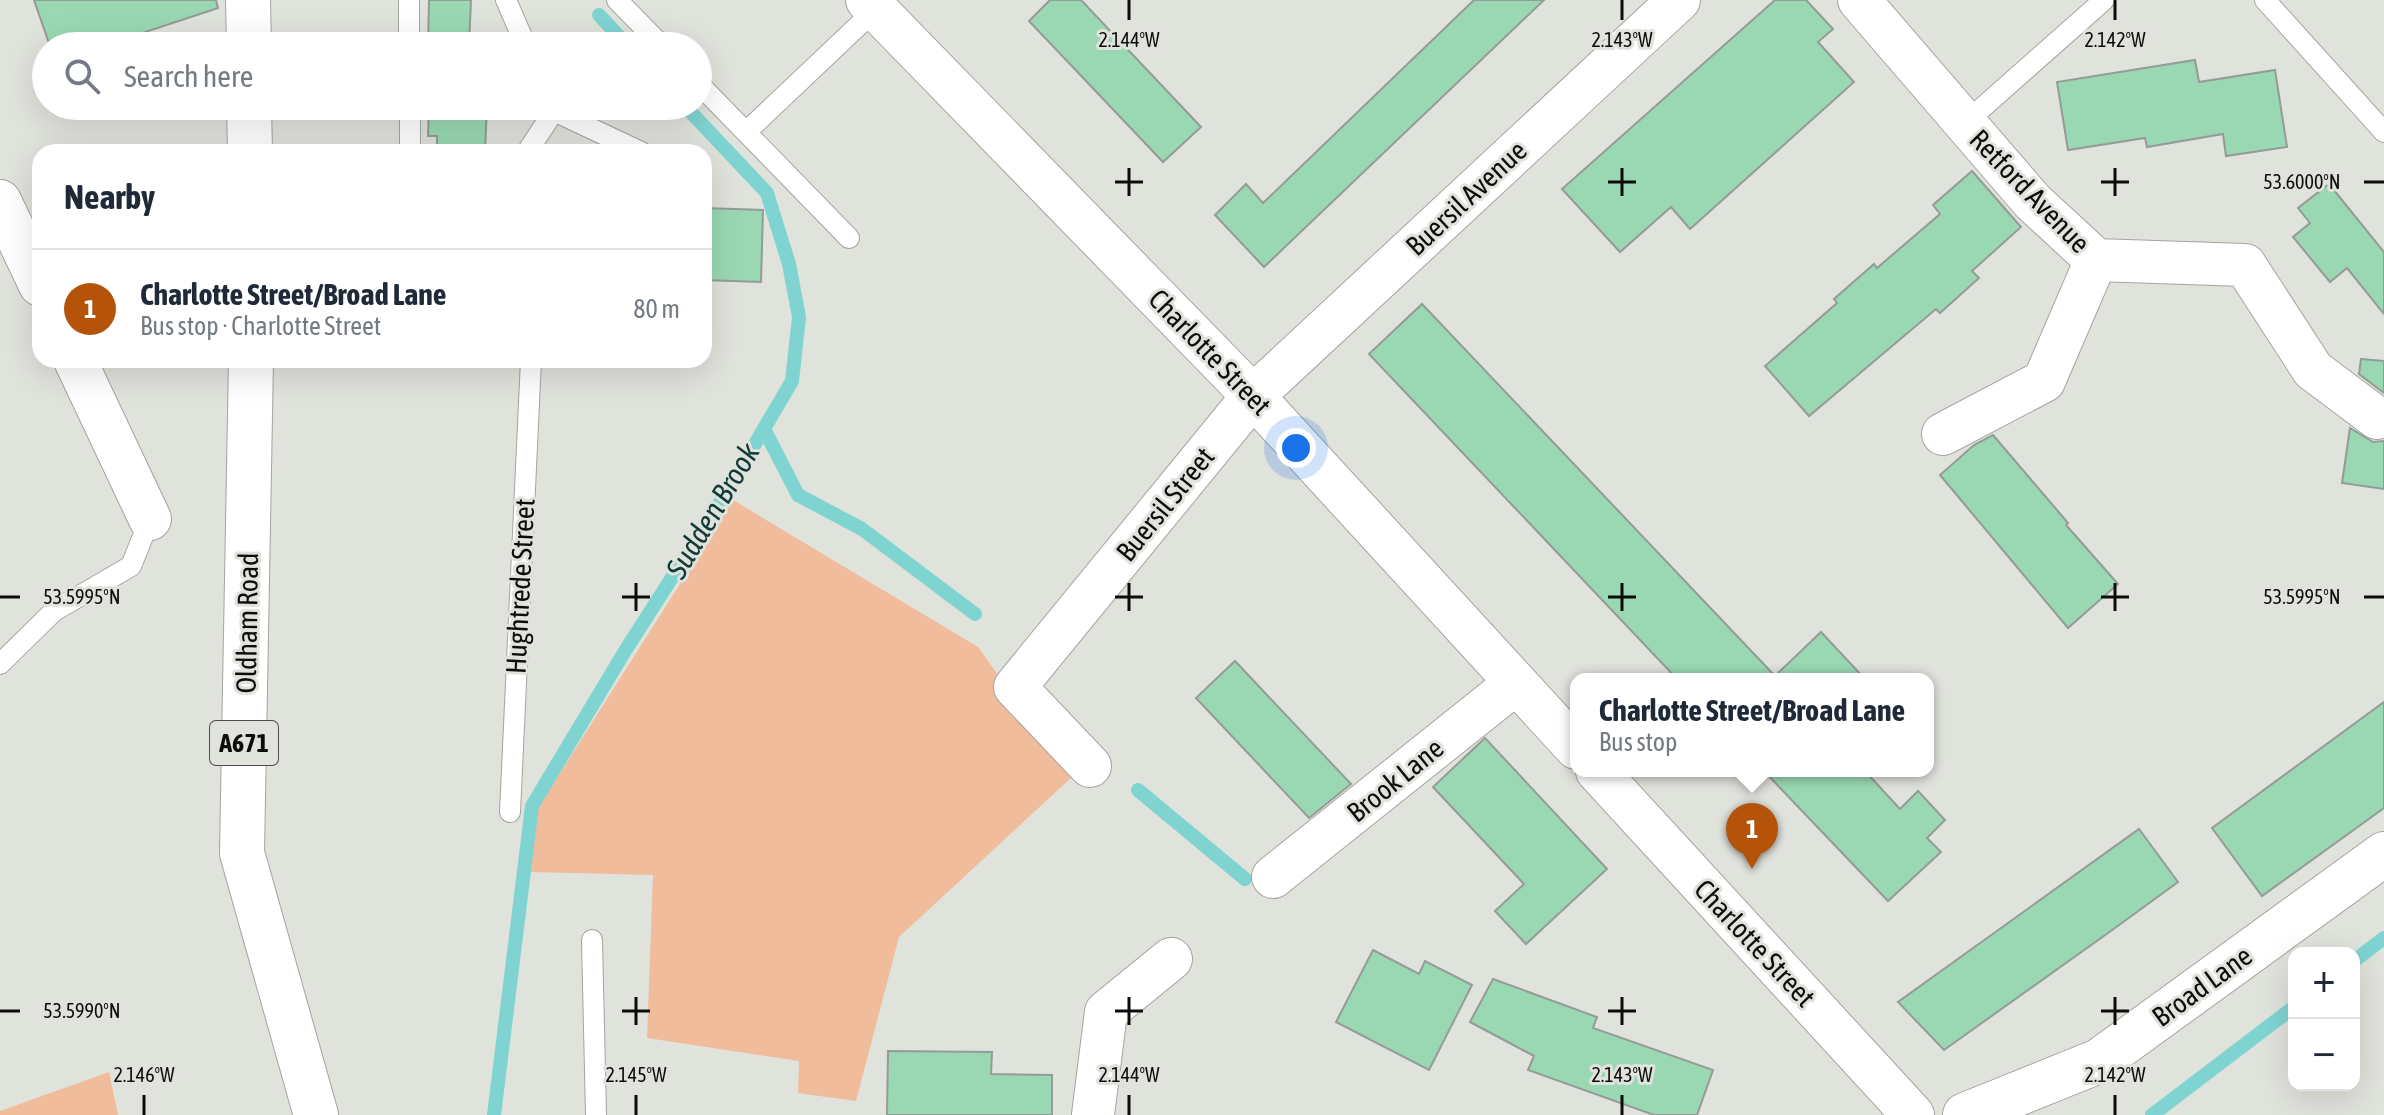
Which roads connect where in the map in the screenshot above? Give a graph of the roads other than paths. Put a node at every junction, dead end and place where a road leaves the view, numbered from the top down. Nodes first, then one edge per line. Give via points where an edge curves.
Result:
1 (248, 0) edge
2 (409, 0) edge
3 (506, 0) edge
4 (617, 0) edge
5 (1679, 0) edge
6 (1859, 0) edge
7 (2104, 0) edge
8 (2265, 0) edge
9 (872, 4) edge
10 (249, 32) edge
11 (409, 32) edge
12 (520, 32) edge
13 (648, 32) edge
14 (712, 97) edge
15 (249, 120) edge
16 (410, 120) edge
17 (545, 120) edge
18 (576, 120) edge
19 (1965, 123) junction
20 (746, 132) junction
21 (2384, 132) edge
22 (250, 144) edge
23 (410, 144) edge
24 (532, 144) edge
25 (625, 144) edge
26 (0, 201) edge
27 (849, 238) dead end
28 (2096, 260) junction
29 (32, 268) edge
30 (79, 368) edge
31 (251, 368) edge
32 (531, 368) edge
33 (1253, 396) junction
34 (2377, 418) dead end
35 (1943, 434) dead end
36 (150, 519) joint
37 (0, 664) edge
38 (1516, 683) junction
39 (1570, 742) edge
40 (1090, 766) dead end
41 (1603, 777) edge
42 (510, 812) dead end
43 (2384, 854) edge
44 (1273, 877) dead end
45 (592, 940) dead end
46 (1171, 959) dead end
47 (316, 1115) edge
48 (596, 1115) edge
49 (1093, 1115) edge
50 (1913, 1115) edge
51 (1965, 1115) edge

1 - 10 main road
2 - 11 lane
3 - 12 lane
4 - 13 lane
5 - 33 street, Buersil Avenue
6 - 19 street, Retford Avenue
7 - 19 lane
8 - 21 lane
9 - 20 lane
9 - 33 street, Charlotte Street
14 - 20 lane
15 - 22 main road
16 - 23 lane
17 - 24 lane
18 - 25 lane
19 - 28 street, Retford Avenue via 2033,202
20 - 27 lane
26 - 29 street
28 - 34 street, Retford Avenue via 2245,265 2313,370
28 - 35 street via 2044,381
30 - 36 street
31 - 47 main road, Oldham Road / A671 via 242,853
32 - 42 lane, Hughtrede Street
33 - 38 street, Charlotte Street
33 - 40 street, Buersil Street via 1015,687
36 - 37 lane via 131,566 54,611
38 - 39 street, Charlotte Street
38 - 44 street, Brook Lane
41 - 50 street, Charlotte Street
43 - 51 main road, Broad Lane via 2099,1061
45 - 48 lane
46 - 49 street via 1106,1012

